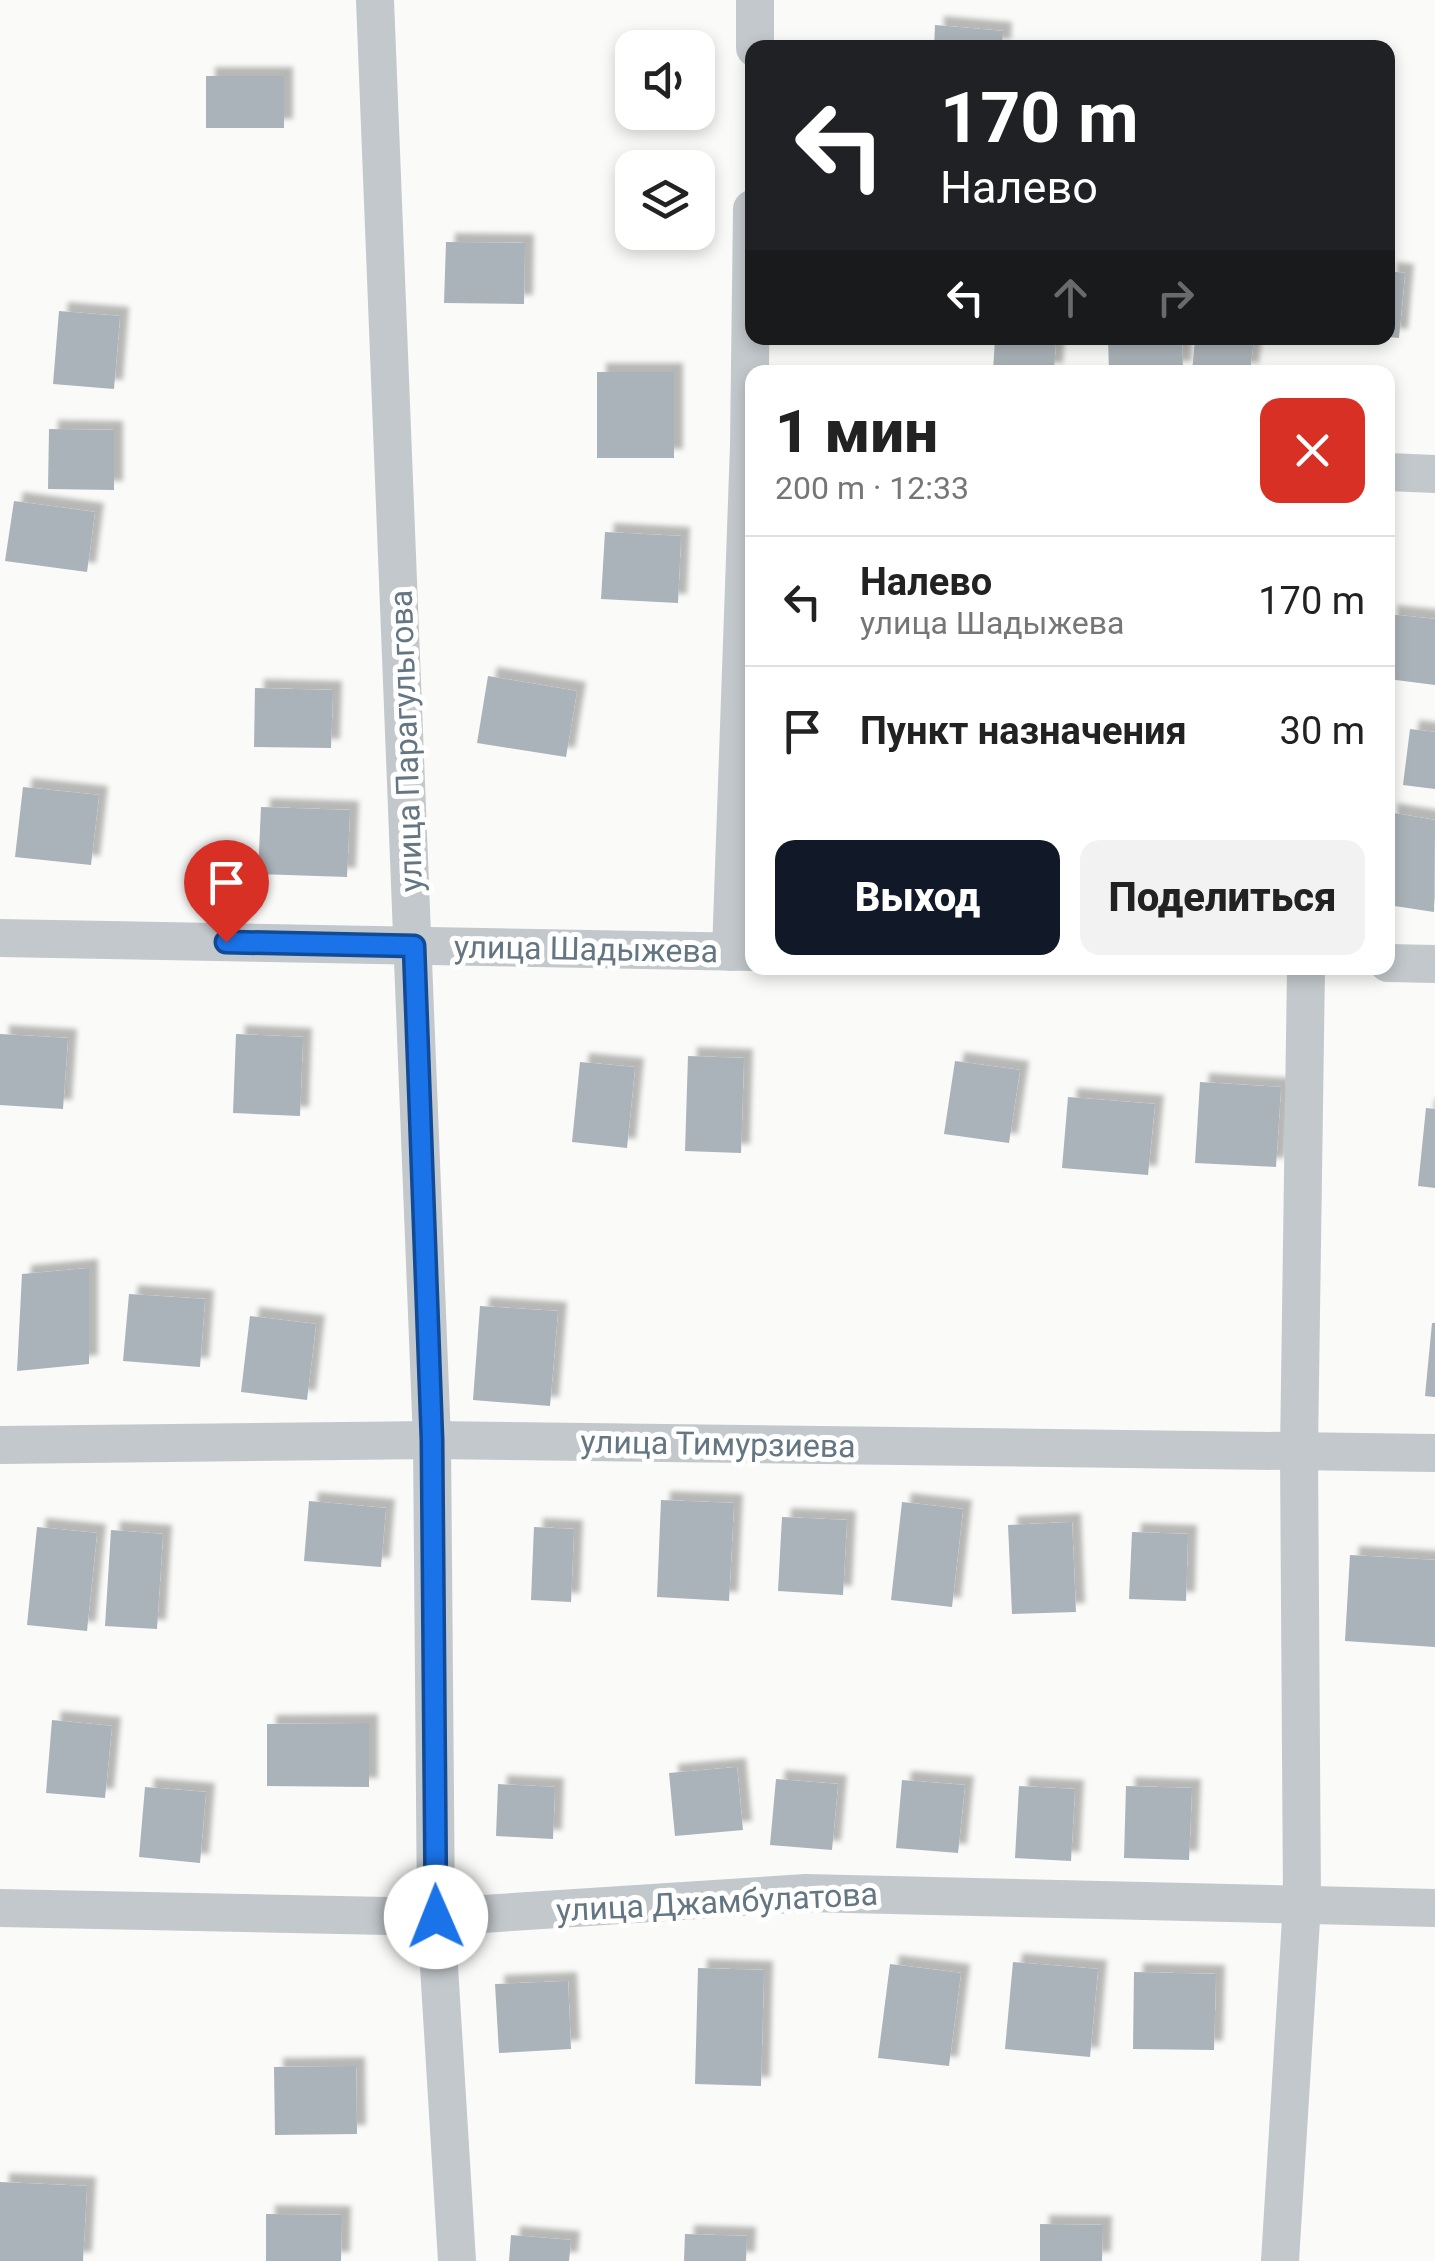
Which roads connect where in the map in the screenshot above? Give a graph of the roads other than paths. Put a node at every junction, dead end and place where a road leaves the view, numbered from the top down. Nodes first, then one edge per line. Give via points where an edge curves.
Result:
1 (375, 0) edge
2 (755, 0) edge
3 (754, 40) edge
4 (1395, 472) edge
5 (1435, 474) edge
6 (745, 783) edge
7 (0, 938) edge
8 (414, 946) junction
9 (742, 952) edge
10 (1395, 963) edge
11 (1435, 964) edge
12 (1306, 975) edge
13 (432, 1440) junction
14 (0, 1445) edge
15 (1300, 1452) junction
16 (1435, 1453) edge
17 (1302, 1902) junction
18 (0, 1908) edge
19 (1435, 1908) edge
20 (436, 1917) junction
21 (457, 2261) edge
22 (1280, 2261) edge

1 - 8 street, улица Парагульгова
2 - 3 street
4 - 5 street
6 - 9 street
7 - 8 street, улица Шадыжева
8 - 9 street, улица Шадыжева
8 - 13 street, улица Парагульгова
10 - 11 street
12 - 15 street
13 - 14 street, улица Тимурзиева
13 - 15 street, улица Тимурзиева
13 - 20 street, улица Парагульгова
15 - 16 street, улица Тимурзиева
15 - 17 street
17 - 19 street, улица Джамбулатова
17 - 20 street, улица Джамбулатова via 806,1892
17 - 22 street
18 - 20 street, улица Джамбулатова
20 - 21 street, улица Парагульгова

